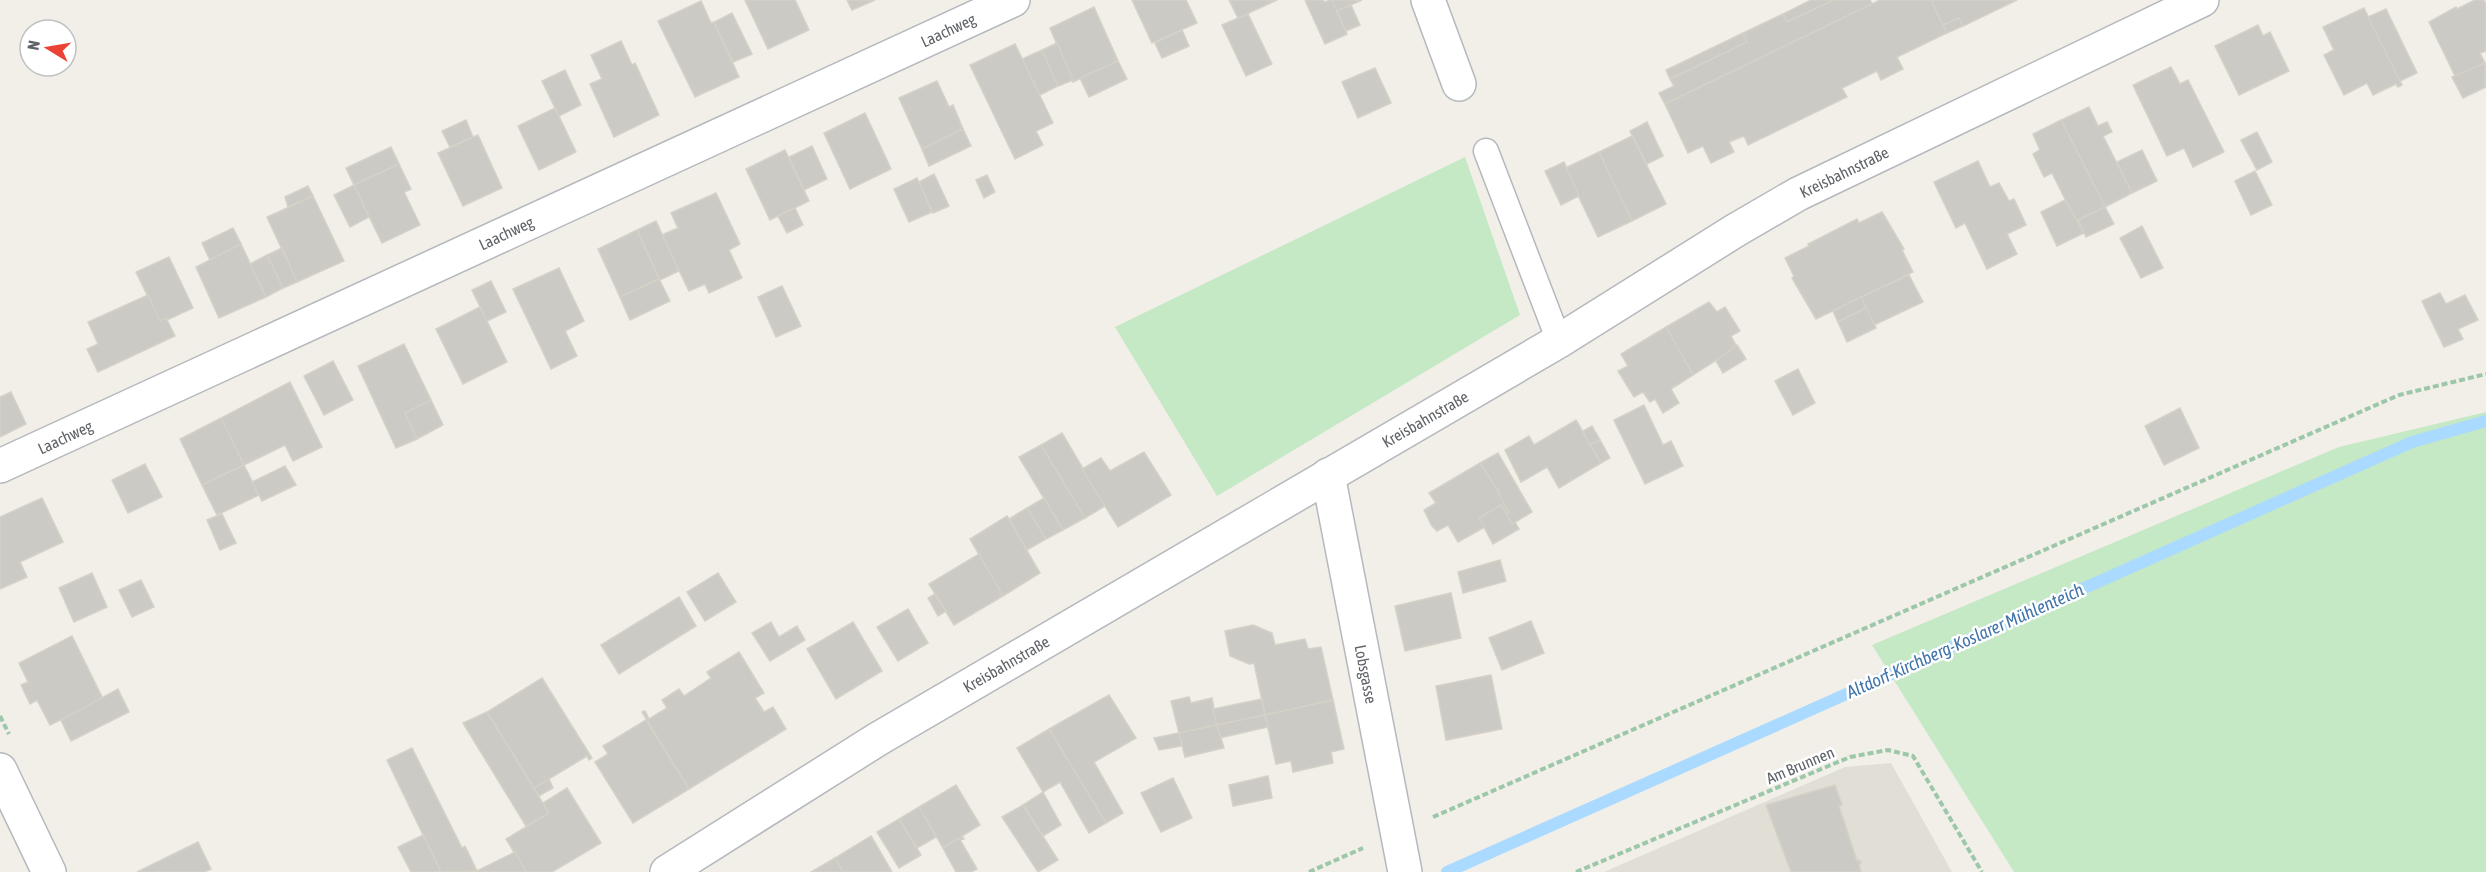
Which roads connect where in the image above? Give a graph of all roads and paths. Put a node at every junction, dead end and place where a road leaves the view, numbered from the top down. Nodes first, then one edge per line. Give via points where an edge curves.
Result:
1 (1013, 0) edge
2 (1428, 0) edge
3 (2202, 0) edge
4 (1459, 84) dead end
5 (1486, 151) dead end
6 (1559, 341) junction
7 (2486, 374) edge
8 (0, 466) edge
9 (1328, 475) junction
10 (0, 770) edge
11 (1401, 852) edge
12 (49, 872) edge
13 (667, 872) edge
14 (1309, 872) edge
15 (1576, 872) edge
16 (1982, 872) edge

1 - 8 street, Laachweg
2 - 4 street
3 - 6 street, Kreisbahnstraße via 1798,194
5 - 6 lane
6 - 9 street, Kreisbahnstraße
7 - 11 path via 2399,395
9 - 11 street, Lobsgasse
9 - 13 street, Kreisbahnstraße via 878,739
10 - 12 street
11 - 14 path
15 - 16 path, Am Brunnen via 1850,757 1888,750 1913,756

